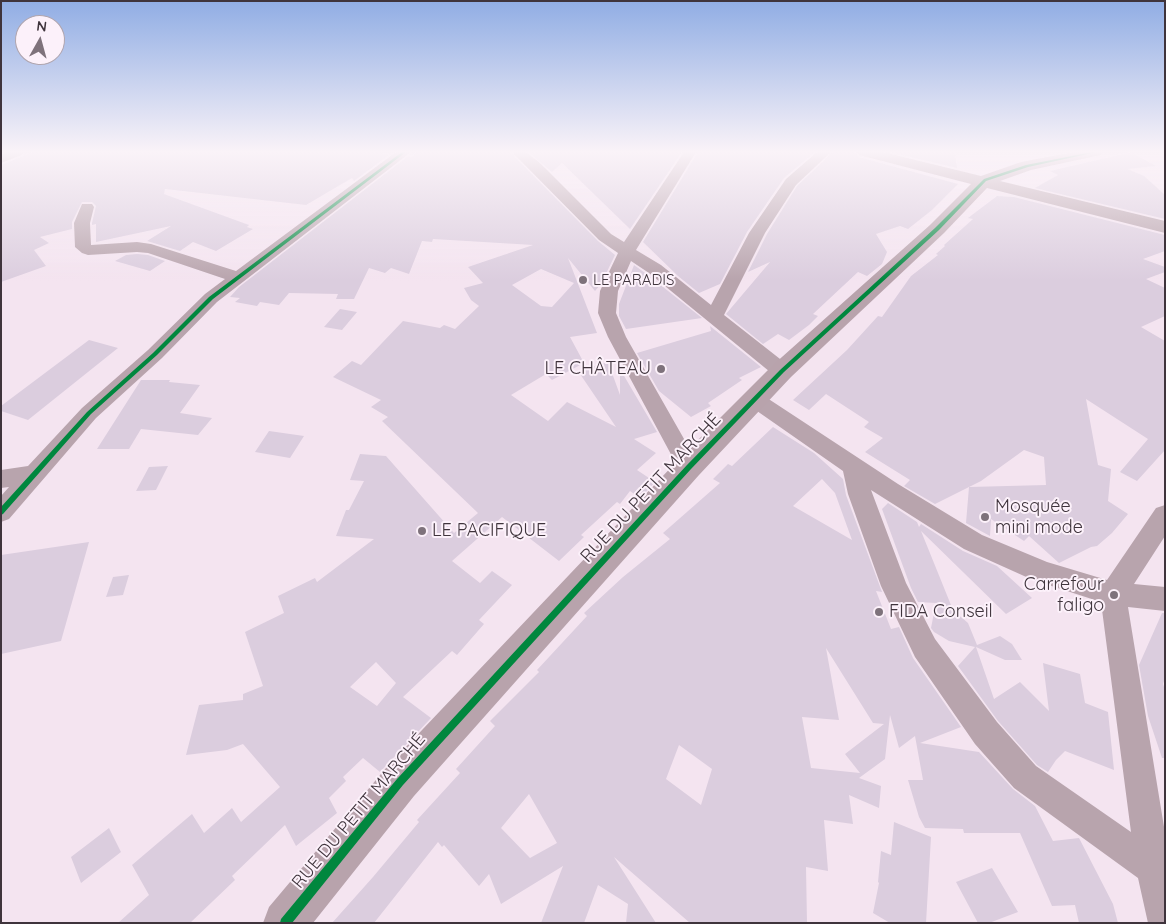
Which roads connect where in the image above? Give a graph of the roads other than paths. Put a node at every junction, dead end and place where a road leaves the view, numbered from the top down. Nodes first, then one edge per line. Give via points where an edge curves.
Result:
1 (346, 195) edge
2 (564, 195) edge
3 (663, 195) edge
4 (782, 195) edge
5 (970, 195) edge
6 (1043, 195) edge
7 (88, 207) dead end
8 (1165, 227) edge
9 (627, 251) junction
10 (236, 277) junction
11 (714, 316) junction
12 (782, 371) junction
13 (754, 400) junction
14 (854, 465) junction
15 (689, 468) junction
16 (33, 474) junction
17 (1, 480) edge
18 (1, 512) edge
19 (1165, 515) edge
20 (1113, 594) junction
21 (1165, 599) edge
22 (1159, 871) edge
23 (1165, 921) edge
24 (286, 923) edge

1 - 10 street
2 - 9 street via 605,237
3 - 9 street
4 - 11 street via 757,233
5 - 12 street, RUE DU PETIT MARCHÉ via 938,229
6 - 8 street
7 - 10 street via 82,224 83,247 88,250 151,249
9 - 11 street via 655,268
9 - 15 street via 609,291 607,314
10 - 16 street via 89,413
11 - 12 street
12 - 13 street, RUE DU PETIT MARCHÉ
13 - 14 street
13 - 15 street, RUE DU PETIT MARCHÉ
14 - 20 street via 972,542 1042,572
14 - 22 street via 860,494 898,594 925,648 986,733 1025,777
15 - 24 street, RUE DU PETIT MARCHÉ via 400,782
16 - 17 street
16 - 18 street
19 - 20 street
20 - 21 street
20 - 22 street
22 - 23 street

